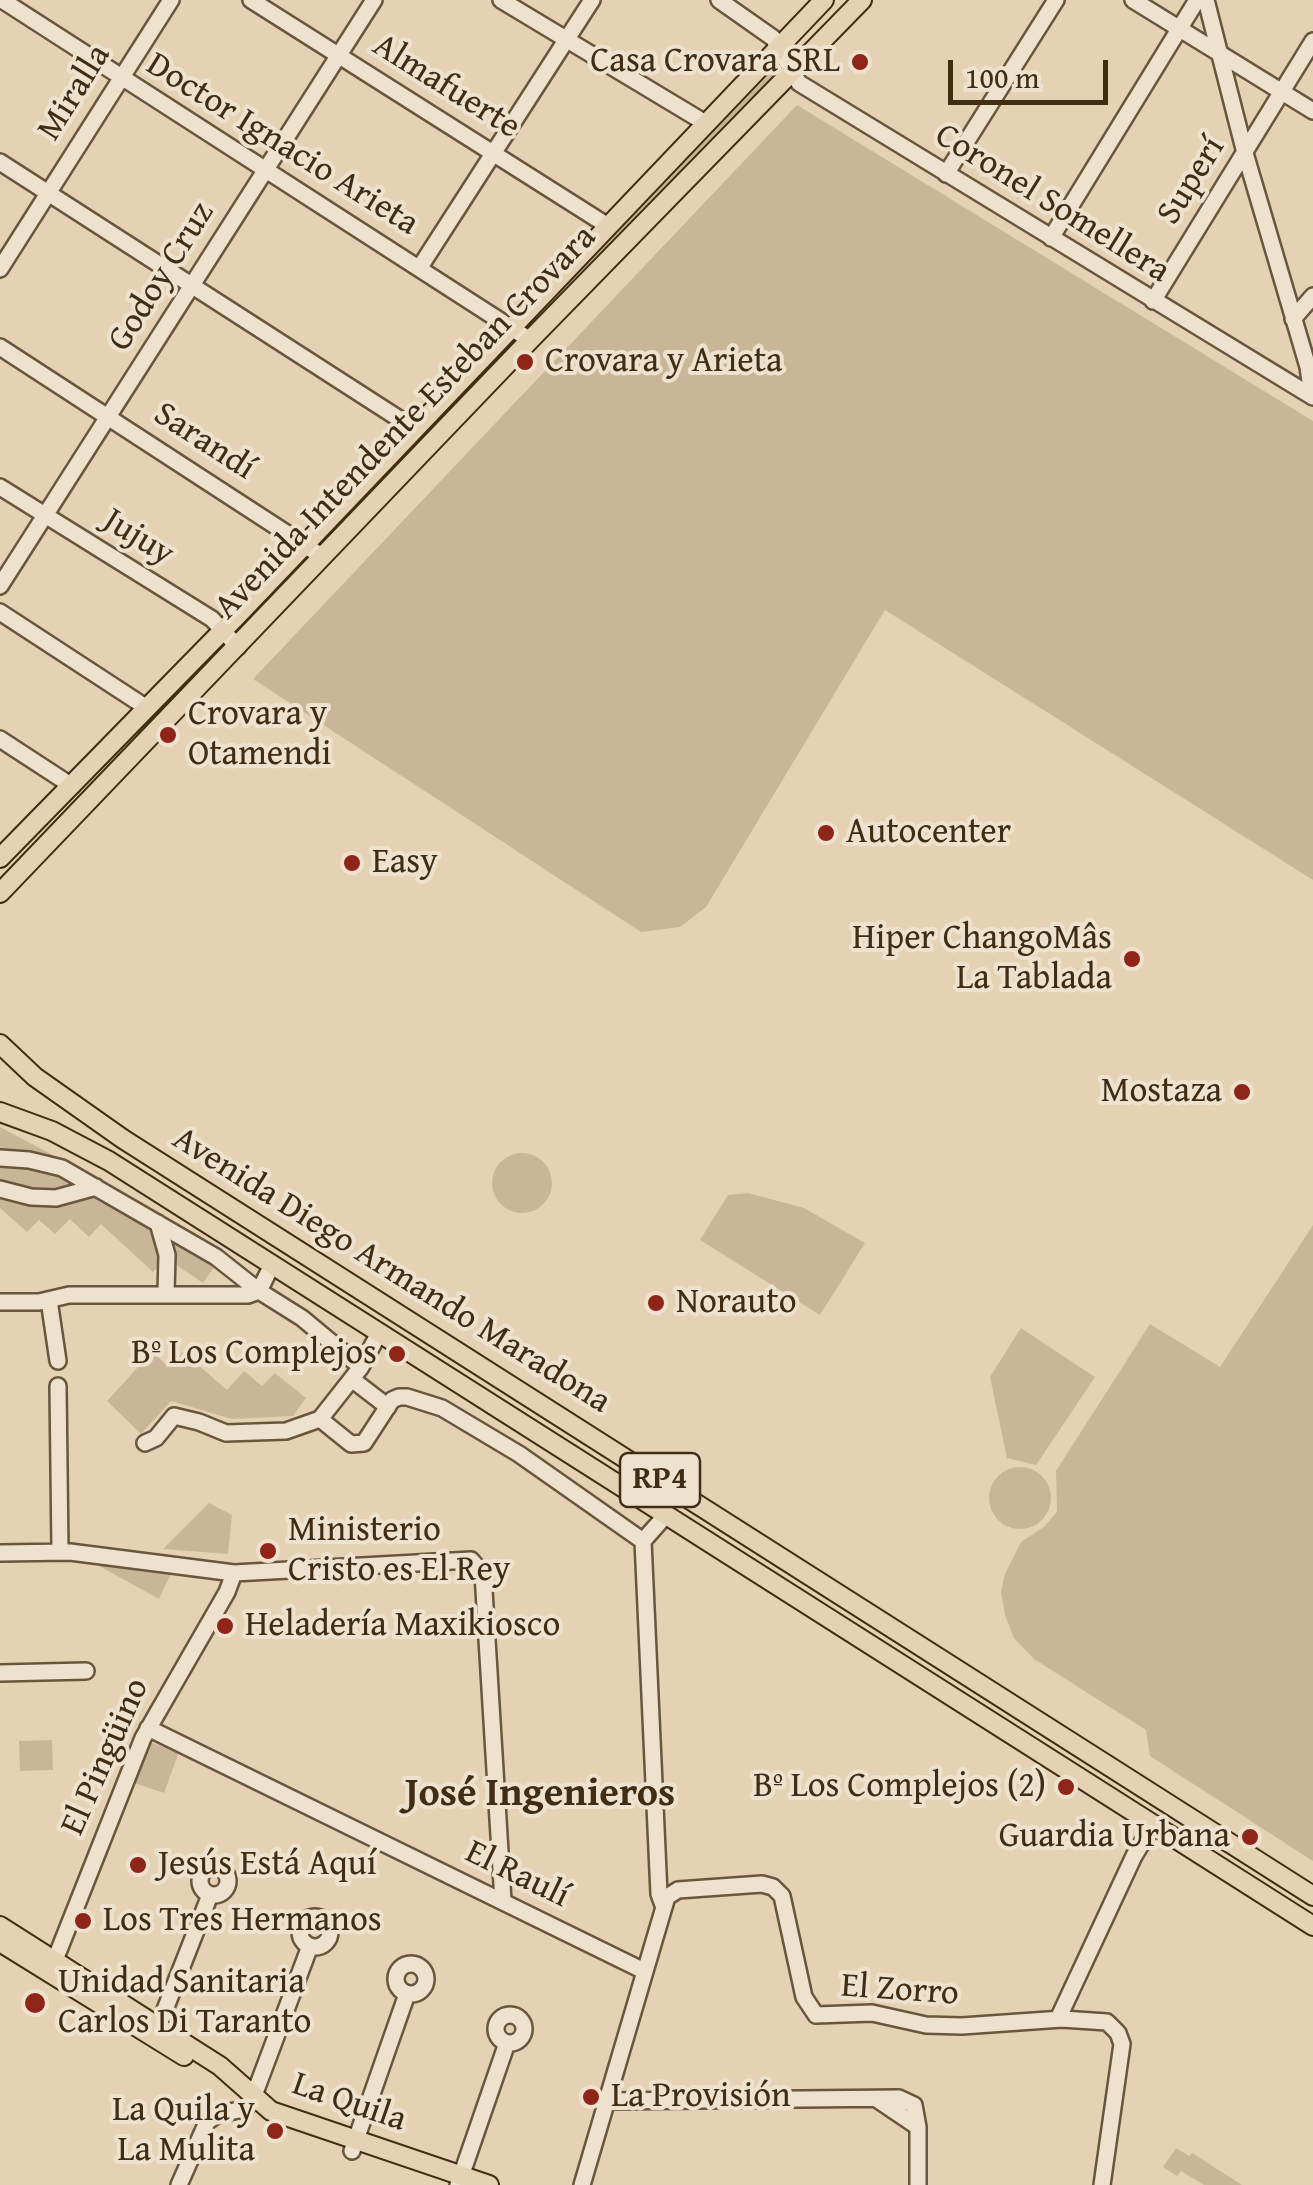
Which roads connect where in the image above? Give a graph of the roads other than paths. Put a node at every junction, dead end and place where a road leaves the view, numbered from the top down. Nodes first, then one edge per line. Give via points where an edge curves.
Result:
1 (2, 0) edge
2 (171, 0) edge
3 (251, 0) edge
4 (374, 0) edge
5 (502, 0) edge
6 (592, 0) edge
7 (719, 0) edge
8 (824, 0) edge
9 (862, 0) edge
10 (1056, 0) edge
11 (1132, 0) edge
12 (1198, 0) edge
13 (1206, 0) edge
14 (1180, 29) junction
15 (566, 40) junction
16 (1313, 41) edge
17 (778, 46) junction
18 (1219, 54) junction
19 (339, 55) junction
20 (790, 72) junction
21 (120, 78) junction
22 (1282, 93) junction
23 (1313, 111) edge
24 (708, 124) junction
25 (494, 153) junction
26 (1245, 153) junction
27 (0, 162) edge
28 (266, 169) junction
29 (946, 174) junction
30 (48, 192) junction
31 (608, 226) junction
32 (1051, 238) junction
33 (420, 268) junction
34 (0, 269) edge
35 (191, 286) junction
36 (1313, 296) edge
37 (1152, 301) junction
38 (1294, 319) junction
39 (511, 326) junction
40 (530, 340) junction
41 (0, 347) edge
42 (1312, 397) edge
43 (109, 416) junction
44 (415, 429) junction
45 (0, 487) edge
46 (45, 515) junction
47 (306, 544) junction
48 (322, 557) junction
49 (0, 586) edge
50 (0, 612) edge
51 (224, 630) junction
52 (238, 647) junction
53 (148, 708) junction
54 (0, 739) edge
55 (72, 786) junction
56 (0, 858) edge
57 (2, 889) edge
58 (0, 1034) edge
59 (6, 1050) edge
60 (0, 1112) edge
61 (0, 1158) edge
62 (0, 1188) edge
63 (96, 1188) junction
64 (158, 1223) junction
65 (272, 1265) junction
66 (259, 1291) junction
67 (166, 1293) junction
68 (49, 1300) junction
69 (1, 1302) edge
70 (379, 1333) junction
71 (58, 1361) dead end
72 (357, 1374) junction
73 (58, 1386) dead end
74 (388, 1407) junction
75 (320, 1419) junction
76 (145, 1443) dead end
77 (666, 1515) junction
78 (643, 1542) junction
79 (60, 1551) junction
80 (0, 1553) edge
81 (234, 1573) junction
82 (86, 1671) dead end
83 (0, 1672) edge
84 (148, 1728) junction
85 (1153, 1825) junction
86 (210, 1895) dead end
87 (1313, 1896) edge
88 (502, 1901) junction
89 (662, 1905) junction
90 (0, 1926) edge
91 (1313, 1926) edge
92 (0, 1942) edge
93 (310, 1946) dead end
94 (53, 1967) junction
95 (644, 1971) junction
96 (406, 1994) dead end
97 (1058, 2019) junction
98 (156, 2032) junction
99 (507, 2043) dead end
100 (606, 2100) junction
101 (250, 2102) junction
102 (354, 2146) junction
103 (457, 2182) edge
104 (179, 2185) edge
105 (489, 2185) edge
106 (582, 2185) edge
107 (918, 2185) edge
108 (1102, 2185) edge

1 - 21 street, Doctor Ignacio Arieta
2 - 21 street, Miralla
3 - 19 street, Almafuerte
4 - 19 street, Godoy Cruz
5 - 15 street
6 - 15 street
7 - 17 street
8 - 17 main road, Avenida Intendente Esteban Crovara
9 - 20 main road, Avenida Intendente Esteban Crovara
10 - 29 street
11 - 14 street
12 - 14 street
13 - 18 street
14 - 18 street
14 - 32 street
15 - 24 street
15 - 25 street
16 - 22 street, Superí
17 - 20 street, Coronel Somellera
17 - 24 main road, Avenida Intendente Esteban Crovara
18 - 22 street
18 - 26 street
19 - 25 street, Almafuerte
19 - 28 street, Godoy Cruz
20 - 29 street, Coronel Somellera via 799,84
20 - 40 main road, Avenida Intendente Esteban Crovara
21 - 28 street, Doctor Ignacio Arieta
21 - 30 street, Miralla
22 - 23 street
22 - 26 street, Superí
24 - 31 main road, Avenida Intendente Esteban Crovara
25 - 31 street, Almafuerte
25 - 33 street
26 - 37 street, Superí
26 - 38 street
27 - 30 street
28 - 33 street, Doctor Ignacio Arieta
28 - 35 street, Godoy Cruz
29 - 32 street, Coronel Somellera
30 - 34 street, Miralla
30 - 35 street
31 - 39 main road, Avenida Intendente Esteban Crovara
32 - 37 street, Coronel Somellera
33 - 39 street, Doctor Ignacio Arieta
35 - 43 street, Godoy Cruz
35 - 44 street
36 - 38 street
37 - 42 street, Coronel Somellera
38 - 42 street
39 - 40 street, Doctor Ignacio Arieta
39 - 44 main road, Avenida Intendente Esteban Crovara
40 - 48 main road, Avenida Intendente Esteban Crovara
41 - 43 street, Sarandí
43 - 46 street, Godoy Cruz
43 - 47 street, Sarandí
44 - 47 main road, Avenida Intendente Esteban Crovara
45 - 46 street, Jujuy
46 - 49 street, Godoy Cruz
46 - 51 street, Jujuy
47 - 48 street, Sarandí
47 - 51 main road, Avenida Intendente Esteban Crovara
48 - 52 main road, Avenida Intendente Esteban Crovara
50 - 53 street
51 - 52 street, Jujuy
51 - 53 main road, Avenida Intendente Esteban Crovara
52 - 57 main road, Avenida Intendente Esteban Crovara
53 - 55 main road, Avenida Intendente Esteban Crovara
54 - 55 street
55 - 56 main road, Avenida Intendente Esteban Crovara
58 - 59 main road
59 - 87 main road, Avenida Diego Armando Maradona / RP4 via 123,1139
60 - 65 main road, Avenida Diego Armando Maradona / RP4 via 78,1143
61 - 63 street via 58,1166
62 - 63 street via 56,1198
63 - 64 street
64 - 66 street
64 - 67 street via 167,1255
65 - 66 street
65 - 70 main road, Avenida Diego Armando Maradona / RP4
66 - 67 street
66 - 72 street via 302,1318
67 - 68 street
68 - 69 street
68 - 71 street
70 - 72 street
70 - 77 main road, Avenida Diego Armando Maradona / RP4
72 - 74 street
72 - 75 street
73 - 79 street
74 - 75 street via 357,1446
74 - 78 street via 408,1396 454,1414
75 - 76 street via 286,1431 226,1433 174,1416
77 - 78 street
77 - 85 main road, Avenida Diego Armando Maradona / RP4
78 - 89 street
79 - 80 street
79 - 81 street
81 - 84 street, El Pingüino
81 - 88 street via 466,1559 476,1564 483,1574
82 - 83 street
84 - 88 street, El Raulí
84 - 94 street, El Pingüino
85 - 91 main road, Avenida Diego Armando Maradona / RP4
85 - 97 street
86 - 98 street
88 - 95 street, El Raulí
89 - 95 street
89 - 97 street, El Zorro via 678,1890 774,1888 785,1905 804,1997 816,2015 872,2013 962,2026
90 - 94 main road, La Quila
92 - 94 main road, La Quila
93 - 101 street
94 - 98 main road, La Quila
95 - 100 street
96 - 102 street
97 - 108 street, El Zorro via 1107,2022 1122,2044
98 - 101 main road, La Quila via 228,2072
99 - 103 street
100 - 106 street
100 - 107 street via 875,2099 918,2127
101 - 102 main road, La Quila
101 - 104 street via 206,2122
102 - 103 main road, La Quila
103 - 105 main road, La Quila

